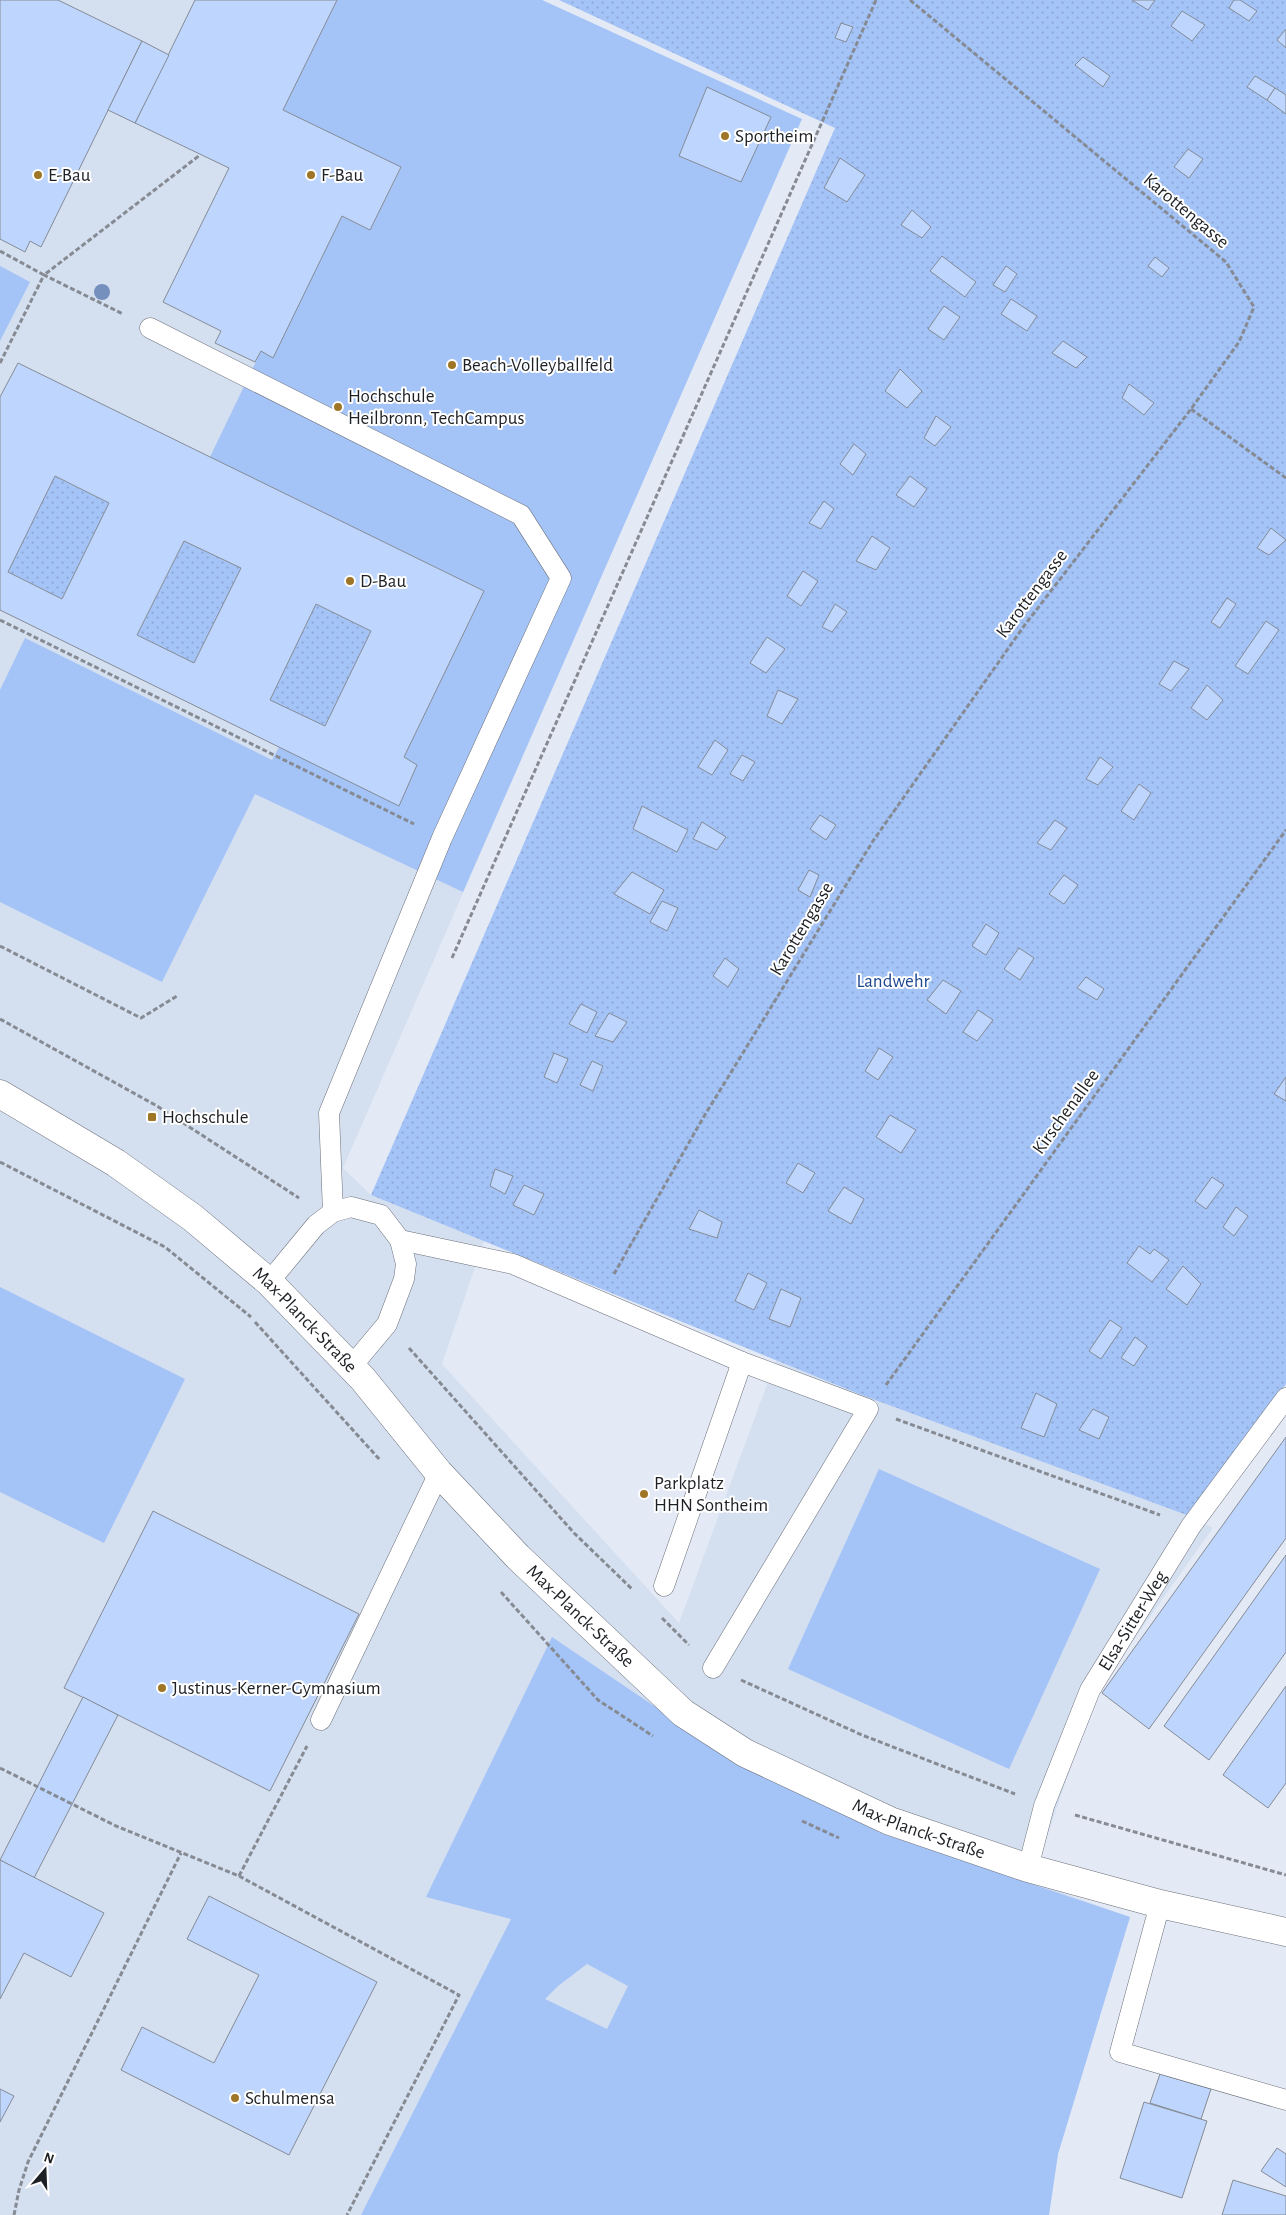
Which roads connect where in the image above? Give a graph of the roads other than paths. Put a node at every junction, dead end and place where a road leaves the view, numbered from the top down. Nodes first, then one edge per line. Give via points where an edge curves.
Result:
1 (150, 328) road end
2 (0, 1094) edge
3 (329, 1215) junction
4 (400, 1240) junction
5 (269, 1282) junction
6 (742, 1362) junction
7 (351, 1366) junction
8 (1286, 1398) edge
9 (438, 1473) junction
10 (664, 1586) dead end
11 (712, 1668) road end
12 (321, 1720) road end
13 (1028, 1868) junction
14 (1160, 1904) junction
15 (1286, 1932) edge
16 (1286, 2100) edge

1 - 3 lane via 521,515 561,578 442,838 329,1113
2 - 5 street, Max-Planck-Straße via 116,1163 193,1218
3 - 4 lane via 351,1207 381,1215
3 - 5 lane via 310,1232
4 - 6 lane via 514,1264
4 - 7 lane via 406,1264 404,1278 387,1324
5 - 7 street, Max-Planck-Straße
6 - 10 lane
6 - 11 lane via 868,1410
7 - 9 street, Max-Planck-Straße
8 - 13 lane, Elsa-Sitter-Weg via 1191,1526 1090,1690 1044,1806
9 - 12 lane
9 - 13 street, Max-Planck-Straße via 518,1557 691,1718 745,1753 890,1821
13 - 14 street, Max-Planck-Straße
14 - 15 street, Max-Planck-Straße
14 - 16 lane via 1120,2052

